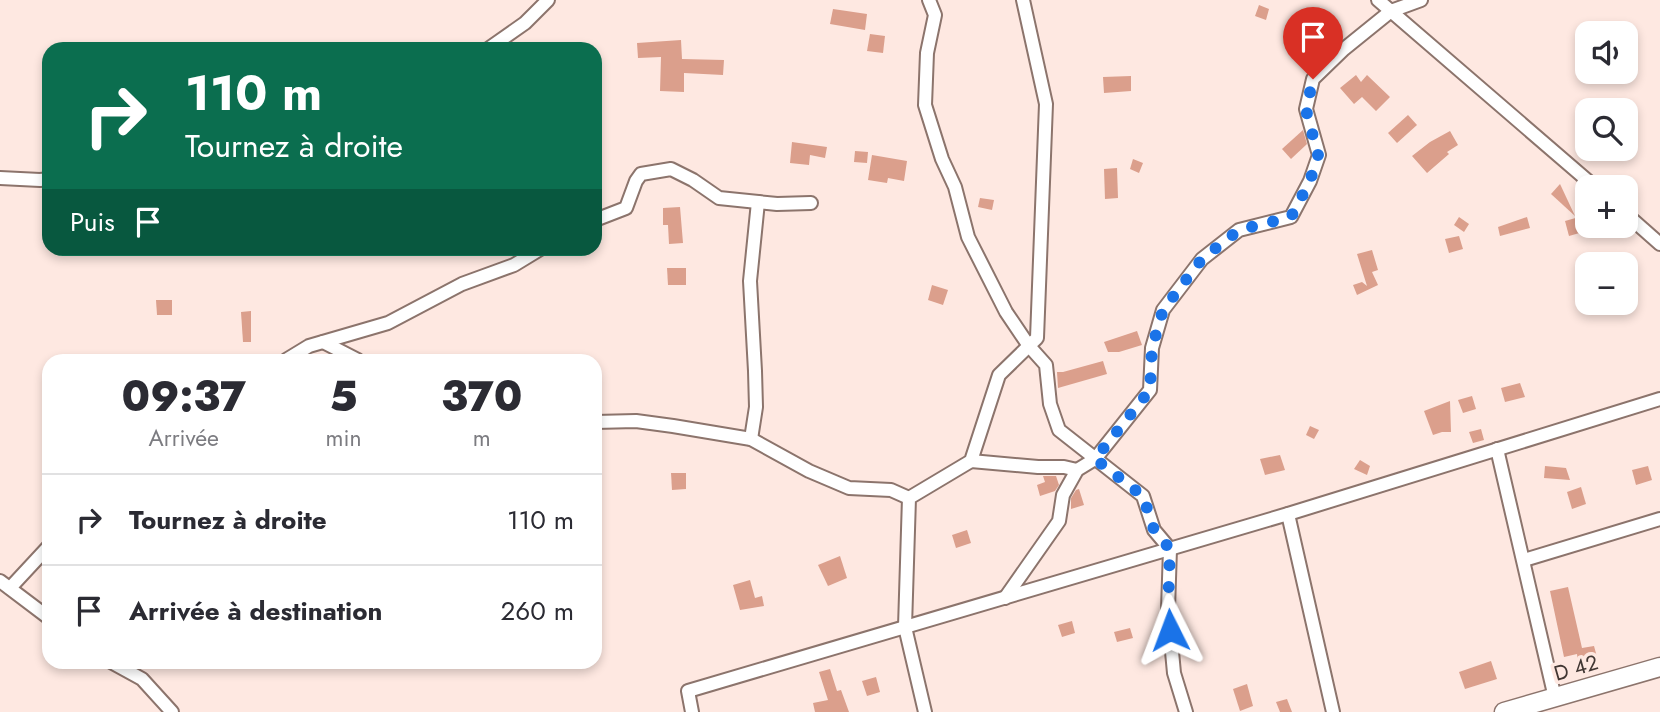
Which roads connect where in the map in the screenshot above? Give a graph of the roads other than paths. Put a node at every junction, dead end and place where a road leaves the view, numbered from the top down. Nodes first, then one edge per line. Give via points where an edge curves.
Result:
1 (548, 0) edge
2 (929, 0) edge
3 (1023, 0) edge
4 (1378, 0) edge
5 (1421, 0) edge
6 (1391, 11) junction
7 (498, 42) edge
8 (1581, 175) edge
9 (0, 177) edge
10 (42, 180) edge
11 (758, 202) junction
12 (811, 203) dead end
13 (602, 217) edge
14 (1638, 225) edge
15 (1660, 244) edge
16 (529, 256) edge
17 (323, 342) junction
18 (1029, 346) junction
19 (296, 354) edge
20 (346, 354) edge
21 (1660, 399) edge
22 (602, 422) edge
23 (751, 439) junction
24 (1497, 449) junction
25 (1095, 459) junction
26 (971, 461) junction
27 (1077, 470) junction
28 (909, 498) junction
29 (1288, 514) junction
30 (1660, 519) edge
31 (1170, 549) junction
32 (42, 552) edge
33 (1524, 560) junction
34 (5, 585) edge
35 (1005, 598) junction
36 (42, 613) edge
37 (905, 627) junction
38 (1660, 667) edge
39 (124, 669) edge
40 (1555, 698) junction
41 (172, 712) edge
42 (692, 712) edge
43 (925, 712) edge
44 (1186, 712) edge
45 (1333, 712) edge
46 (1504, 712) edge

1 - 7 street
2 - 18 street via 935,15 927,53 925,104 968,237
3 - 18 street via 1046,104 1037,338
4 - 6 street
5 - 6 street
6 - 8 street
6 - 25 street via 1313,79 1306,110 1318,155 1291,217 1239,230 1202,259 1163,310 1152,348 1150,390
9 - 10 street
11 - 12 street
11 - 13 street via 719,198 671,169 641,174 626,208
11 - 23 street via 750,281 755,395
14 - 15 street
16 - 17 street via 388,323
17 - 19 street
17 - 20 street
18 - 25 street via 1046,365 1059,430
18 - 26 street via 999,375
21 - 24 street
22 - 23 street via 636,421
23 - 28 street via 849,488 891,490
24 - 29 street
24 - 33 street
25 - 27 street
25 - 31 street via 1143,496 1154,530
26 - 27 street
26 - 28 street
27 - 35 street via 1063,495 1059,521
28 - 37 street
29 - 31 street
29 - 45 street
30 - 33 street
31 - 35 street
31 - 44 street via 1168,609 1174,673
32 - 34 street
33 - 40 street
34 - 36 street
35 - 37 street
37 - 42 street via 688,691
37 - 43 street
38 - 40 street, D 42 / D 42
39 - 41 street via 142,679
40 - 46 street, D 42 / D 42

